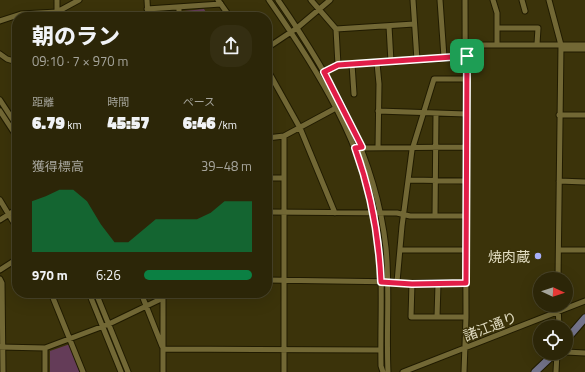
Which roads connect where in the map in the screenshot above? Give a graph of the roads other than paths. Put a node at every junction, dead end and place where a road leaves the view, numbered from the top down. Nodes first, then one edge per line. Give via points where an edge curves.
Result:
1 (57, 0) edge
2 (79, 0) edge
3 (147, 0) edge
4 (269, 0) edge
5 (278, 0) edge
6 (312, 0) edge
7 (330, 0) edge
8 (413, 0) edge
9 (440, 0) edge
10 (465, 0) edge
11 (493, 0) edge
12 (522, 0) edge
13 (551, 1) edge
14 (220, 2) edge
15 (179, 8) junction
16 (319, 9) junction
17 (148, 10) joint
18 (57, 12) edge
19 (61, 12) edge
20 (179, 12) edge
21 (227, 12) edge
22 (525, 12) dead end
23 (12, 17) edge
24 (0, 21) edge
25 (414, 24) junction
26 (389, 26) junction
27 (297, 28) junction
28 (497, 28) junction
29 (336, 29) junction
30 (291, 32) junction
31 (537, 44) junction
32 (272, 45) edge
33 (467, 45) junction
34 (497, 45) junction
35 (585, 45) edge
36 (561, 47) junction
37 (585, 49) edge
38 (0, 54) edge
39 (467, 56) junction
40 (444, 57) junction
41 (12, 60) edge
42 (417, 60) junction
43 (391, 62) junction
44 (377, 63) junction
45 (352, 64) junction
46 (338, 65) junction
47 (324, 72) junction
48 (272, 78) edge
49 (467, 79) junction
50 (354, 94) dead end
51 (0, 100) edge
52 (336, 108) junction
53 (0, 111) edge
54 (378, 111) junction
55 (422, 112) junction
56 (436, 113) junction
57 (466, 114) junction
58 (559, 115) junction
59 (585, 115) edge
60 (7, 116) junction
61 (12, 121) edge
62 (12, 127) edge
63 (300, 128) junction
64 (284, 136) junction
65 (272, 137) edge
66 (436, 146) junction
67 (362, 147) junction
68 (378, 147) junction
69 (413, 147) junction
70 (466, 147) junction
71 (355, 148) junction
72 (272, 178) edge
73 (284, 178) junction
74 (409, 180) junction
75 (435, 181) junction
76 (466, 181) junction
77 (559, 181) junction
78 (585, 182) edge
79 (0, 200) edge
80 (12, 212) edge
81 (272, 212) edge
82 (284, 212) junction
83 (335, 213) junction
84 (374, 213) junction
85 (381, 213) junction
86 (9, 214) junction
87 (404, 215) junction
88 (435, 216) junction
89 (466, 216) junction
90 (12, 219) edge
91 (0, 220) edge
92 (401, 250) junction
93 (466, 250) junction
94 (559, 250) junction
95 (585, 250) edge
96 (12, 263) edge
97 (0, 270) edge
98 (558, 272) edge
99 (0, 279) edge
100 (272, 280) edge
101 (284, 280) junction
102 (381, 282) junction
103 (388, 282) junction
104 (397, 282) junction
105 (466, 283) junction
106 (412, 284) junction
107 (438, 284) junction
108 (53, 298) edge
109 (91, 298) edge
110 (98, 298) edge
111 (143, 298) edge
112 (160, 298) edge
113 (163, 298) edge
114 (585, 301) edge
115 (147, 306) junction
116 (573, 306) edge
117 (558, 312) joint
118 (437, 317) junction
119 (466, 317) junction
120 (585, 318) edge
121 (559, 320) edge
122 (109, 324) junction
123 (103, 327) junction
124 (573, 332) edge
125 (70, 339) junction
126 (1, 347) edge
127 (45, 348) junction
128 (465, 348) junction
129 (163, 349) junction
130 (284, 350) junction
131 (380, 350) junction
132 (573, 352) edge
133 (585, 353) edge
134 (548, 360) edge
135 (556, 360) edge
136 (3, 372) edge
137 (45, 372) edge
138 (83, 372) edge
139 (121, 372) edge
140 (128, 372) edge
141 (163, 372) edge
142 (284, 372) edge
143 (383, 372) edge
144 (388, 372) edge
145 (403, 372) edge
146 (464, 372) edge
147 (535, 372) edge
148 (556, 372) edge

1 - 18 street
2 - 19 street
3 - 17 street
4 - 30 street
5 - 27 street
6 - 16 street
7 - 16 street
8 - 25 street
9 - 40 street
10 - 33 street via 467,9 464,43
11 - 28 street via 497,13
12 - 22 street
13 - 36 street
14 - 15 street
14 - 21 street
15 - 17 street
15 - 20 street
16 - 27 street
16 - 29 street
23 - 24 street
25 - 26 street
25 - 42 street
26 - 29 street
26 - 43 street
27 - 30 street
27 - 47 street
28 - 31 street via 538,28
28 - 34 street
29 - 46 street
30 - 32 street
30 - 52 street
31 - 34 street
31 - 36 street
33 - 34 street
33 - 39 street
35 - 36 street
36 - 37 street
36 - 58 street
38 - 41 street
39 - 40 street
39 - 49 street
40 - 42 street
42 - 43 street
43 - 44 street
44 - 45 street
44 - 54 street
45 - 46 street
45 - 50 street
46 - 47 street
47 - 67 street
48 - 63 street
49 - 55 street via 434,79
49 - 57 street
51 - 60 street
52 - 63 street
52 - 71 street
53 - 60 street
54 - 55 street
54 - 68 street
55 - 56 street
55 - 69 street
56 - 57 street
56 - 66 street
57 - 70 street
58 - 59 street
58 - 77 street
60 - 61 street
60 - 62 street
63 - 64 street
63 - 83 street
64 - 65 street
64 - 73 street
66 - 69 street
66 - 70 street
66 - 75 street
67 - 68 street
67 - 71 street
67 - 85 street
68 - 69 street
69 - 74 street
70 - 76 street
71 - 84 street
72 - 73 street
73 - 82 street
74 - 75 street
74 - 87 street
75 - 76 street
75 - 88 street
76 - 89 street
77 - 78 street
77 - 94 street
79 - 86 street
80 - 86 street
81 - 82 street
82 - 83 street
82 - 101 street
83 - 84 street
84 - 85 street
84 - 102 street
85 - 87 street
85 - 103 street
86 - 90 street
86 - 91 street
87 - 88 street
87 - 92 street
88 - 89 street
89 - 93 street
92 - 93 street
92 - 104 street
93 - 105 street
94 - 95 street
94 - 98 street
96 - 97 street
99 - 126 street
100 - 101 street
101 - 102 street
101 - 130 street
102 - 103 street
102 - 131 street
103 - 104 street
103 - 144 street
104 - 106 street
105 - 107 street
105 - 119 street
106 - 107 street
106 - 118 street via 411,317
107 - 118 street
108 - 125 street
109 - 123 street
110 - 122 street
111 - 115 street
112 - 115 street
113 - 129 street
114 - 116 street, 諸江通り
115 - 122 street
115 - 129 street
117 - 121 street
117 - 128 street, 諸江通り
118 - 119 street
119 - 128 street
120 - 124 main road
122 - 123 street
122 - 140 street
123 - 125 street
123 - 139 street
125 - 127 street
125 - 138 street
126 - 127 street
126 - 136 street
127 - 137 street
128 - 145 street, 諸江通り
128 - 146 street
129 - 130 street
129 - 141 street
130 - 131 street
130 - 142 street
131 - 143 street
132 - 133 street
134 - 147 main road
135 - 148 street

